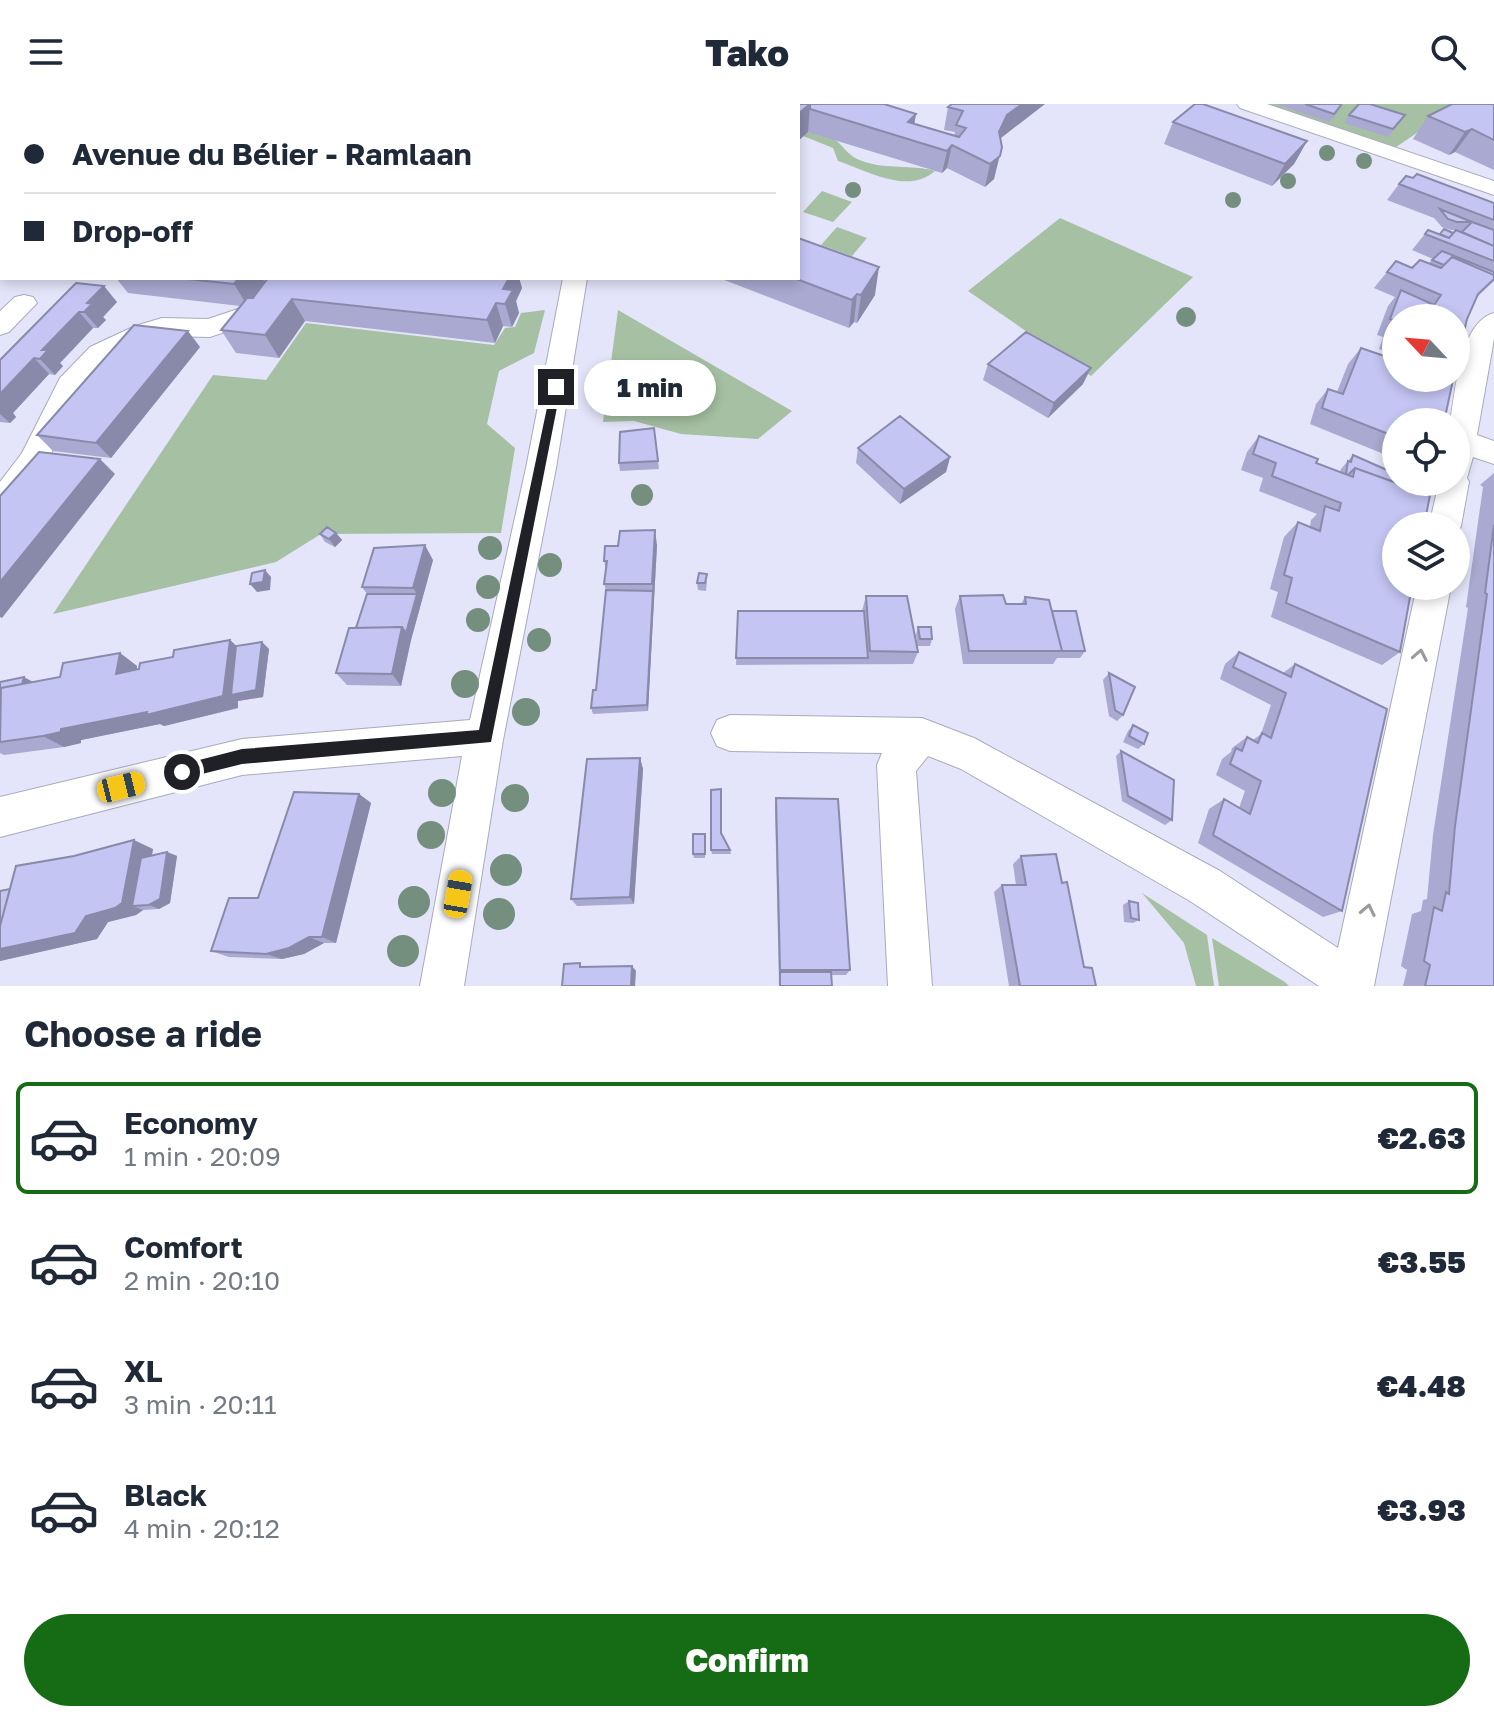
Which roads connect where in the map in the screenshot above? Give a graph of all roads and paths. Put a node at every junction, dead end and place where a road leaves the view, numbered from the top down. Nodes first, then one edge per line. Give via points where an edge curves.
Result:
1 (1247, 104) edge
2 (1494, 188) edge
3 (284, 280) edge
4 (575, 280) edge
5 (24, 303) dead end
6 (1494, 322) edge
7 (0, 326) edge
8 (1467, 408) edge
9 (1494, 453) edge
10 (1470, 454) edge
11 (0, 505) edge
12 (1431, 600) edge
13 (730, 733) dead end
14 (485, 736) junction
15 (922, 736) junction
16 (0, 817) edge
17 (1352, 984) edge
18 (442, 986) edge
19 (910, 986) edge

1 - 2 street
3 - 11 street via 259,311 210,328 162,327 99,353 70,385 34,460
4 - 14 street
5 - 7 street
6 - 8 street via 1480,338
9 - 10 street
17 -> 12 street
13 - 15 street
14 - 16 street via 242,757
14 - 18 street
15 - 17 street via 974,756 1205,886
15 - 19 street via 896,765

